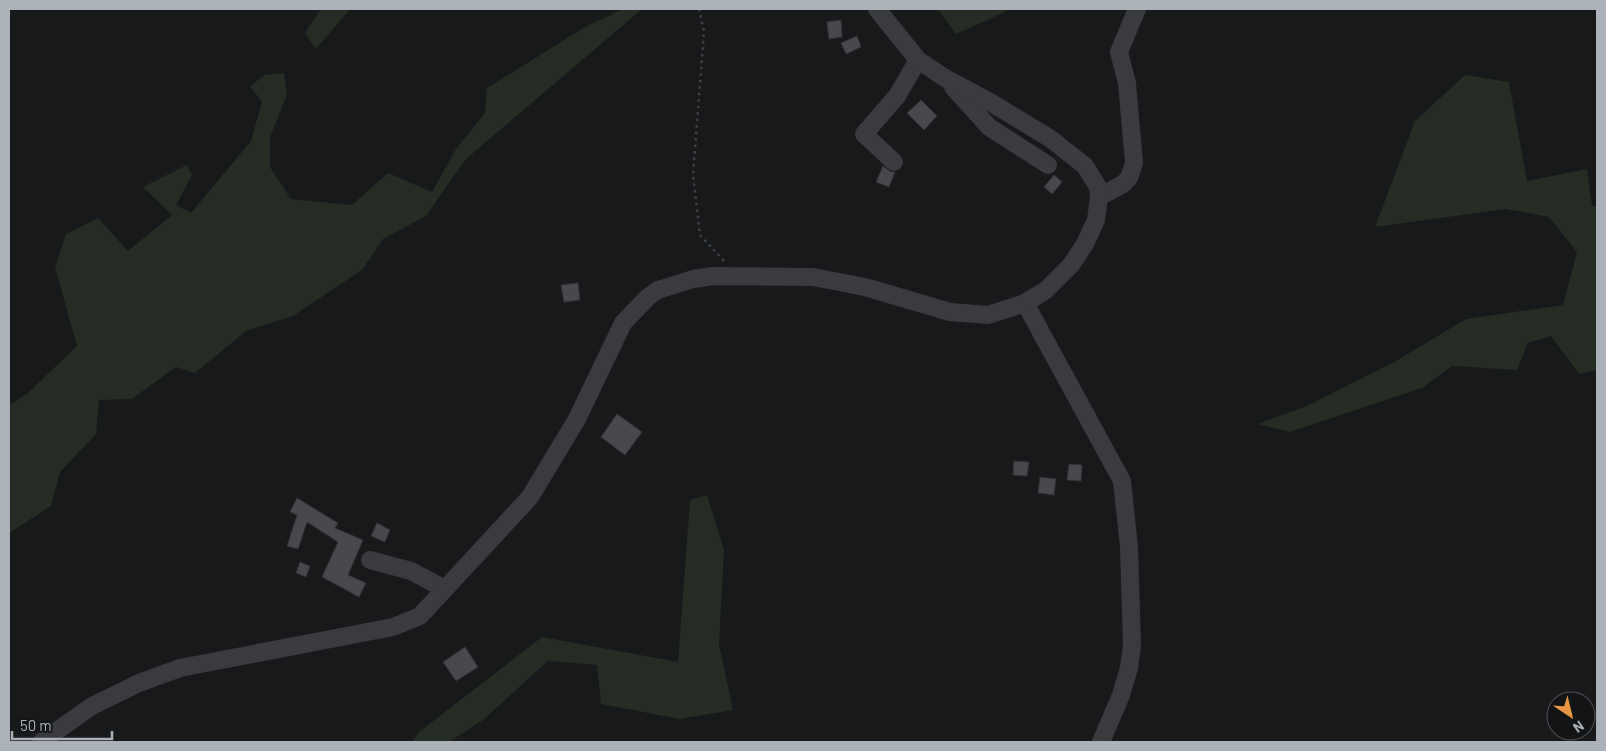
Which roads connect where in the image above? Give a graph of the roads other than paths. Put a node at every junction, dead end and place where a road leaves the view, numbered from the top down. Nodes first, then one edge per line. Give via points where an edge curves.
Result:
1 (877, 9) edge
2 (1137, 9) edge
3 (918, 60) junction
4 (945, 78) junction
5 (894, 162) dead end
6 (1048, 165) dead end
7 (1099, 197) junction
8 (1025, 303) junction
9 (370, 560) dead end
10 (443, 588) junction
11 (42, 742) edge
12 (1101, 742) edge

1 - 3 street
2 - 7 street via 1119,52 1127,83 1134,163 1129,178 1123,184
3 - 4 street
3 - 5 street via 897,96 864,134
4 - 6 street via 989,127
4 - 7 street via 1051,138 1075,156 1098,186
7 - 8 street via 1096,220 1071,265 1046,290
8 - 10 street via 988,315 950,312 840,281 784,275 713,276 658,290 623,323 577,419 530,497
8 - 12 street via 1122,481 1129,547 1132,646 1129,668
9 - 10 street via 411,571
10 - 11 street via 420,616 393,627 180,668 139,683 92,706

